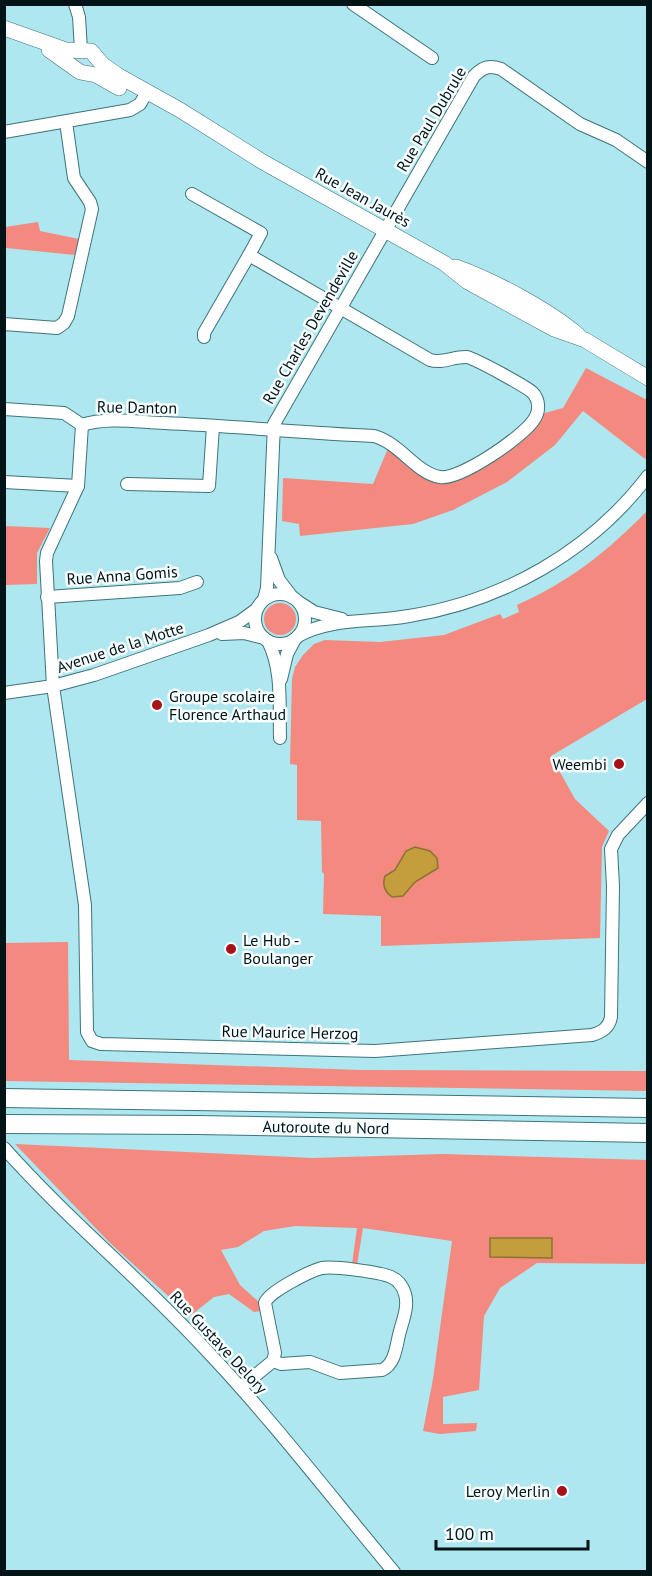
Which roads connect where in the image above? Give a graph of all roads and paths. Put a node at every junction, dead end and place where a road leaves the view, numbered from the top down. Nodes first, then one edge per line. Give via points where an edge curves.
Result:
1 (353, 4) edge
2 (77, 11) edge
3 (5, 28) edge
4 (88, 53) junction
5 (432, 58) dead end
6 (81, 71) junction
7 (144, 96) junction
8 (66, 122) junction
9 (4, 132) edge
10 (648, 162) edge
11 (192, 194) dead end
12 (385, 230) junction
13 (249, 255) junction
14 (339, 308) junction
15 (4, 324) edge
16 (204, 337) dead end
17 (617, 358) junction
18 (648, 371) edge
19 (648, 378) edge
20 (4, 409) edge
21 (82, 425) junction
22 (213, 426) junction
23 (273, 431) junction
24 (644, 481) edge
25 (4, 482) edge
26 (127, 483) dead end
27 (78, 486) junction
28 (269, 551) junction
29 (198, 582) dead end
30 (47, 597) junction
31 (296, 600) junction
32 (261, 604) junction
33 (361, 621) junction
34 (209, 635) junction
35 (296, 638) junction
36 (266, 639) junction
37 (53, 686) junction
38 (279, 686) junction
39 (4, 693) edge
40 (279, 738) dead end
41 (648, 803) edge
42 (4, 1098) edge
43 (642, 1105) edge
44 (4, 1124) edge
45 (646, 1134) edge
46 (4, 1148) edge
47 (273, 1361) junction
48 (241, 1387) junction
49 (394, 1572) edge

1 - 5 street
2 - 4 street via 86,27
3 - 4 main road, Rue Jean Jaurès via 57,47
3 - 6 main road, Rue Jean Jaurès via 54,52
4 - 6 main road via 74,59
4 - 6 main road via 96,67
4 - 7 main road, Rue Jean Jaurès
6 - 7 main road, Rue Jean Jaurès
7 - 8 street via 138,107 130,110
7 - 12 main road, Rue Jean Jaurès
8 - 9 street
8 - 15 street via 75,178 92,209 68,316 61,326 53,328
10 - 12 street, Rue Paul Dubrule via 616,140 580,124 501,69 484,67 470,81
11 - 13 street via 261,233
12 - 14 street, Rue Charles Devendeville
12 - 17 main road, Rue Jean Jaurès via 444,263 468,282
13 - 14 street
13 - 16 street
14 - 23 street, Rue Charles Devendeville via 276,419
14 - 23 street, Rue Danton via 430,360 474,360 532,393 539,407 536,416 527,428 496,451 448,477 432,475 380,438
17 - 18 main road, Rue Jean Jaurès
17 - 19 main road, Rue Jean Jaurès
20 - 21 street, Rue Danton via 64,413
21 - 22 street, Rue Danton via 104,421
21 - 27 street
22 - 23 street, Rue Danton
22 - 26 street via 209,486
23 - 28 street, Rue Charles Devendeville
24 - 33 street via 574,548 516,583 442,610
25 - 27 street
27 - 30 street, Rue Maurice Herzog via 46,557
28 - 31 street, Rue Charles Devendeville via 279,580
28 - 32 street, Rue Charles Devendeville via 267,588
29 - 30 street, Rue Anna Gomis via 180,588
30 - 37 street, Rue Maurice Herzog
31 - 32 street via 280,594
31 - 33 street via 322,615
31 - 35 street via 305,620
32 - 34 street, Avenue de la Motte via 244,619
32 - 36 street via 255,622
33 - 35 street via 316,627
34 - 36 street, Avenue de la Motte via 237,633
34 - 37 street, Avenue de la Motte
35 - 36 street via 282,644
35 - 38 street via 287,654
36 - 38 street via 275,658
37 - 39 street, Avenue de la Motte
37 - 41 street, Rue Maurice Herzog via 86,905 87,1032 98,1044 369,1051 599,1033 611,1017 611,849 618,835
38 - 40 street
42 - 43 highway, Autoroute du Nord
44 - 45 highway, Autoroute du Nord
46 - 48 street, Rue Gustave Delory
47 - 47 street via 310,1362 340,1373 385,1369 392,1360 405,1307 402,1288 391,1277 329,1268 309,1273 271,1294 265,1303 275,1353
47 - 48 street
48 - 49 street, Rue Gustave Delory

